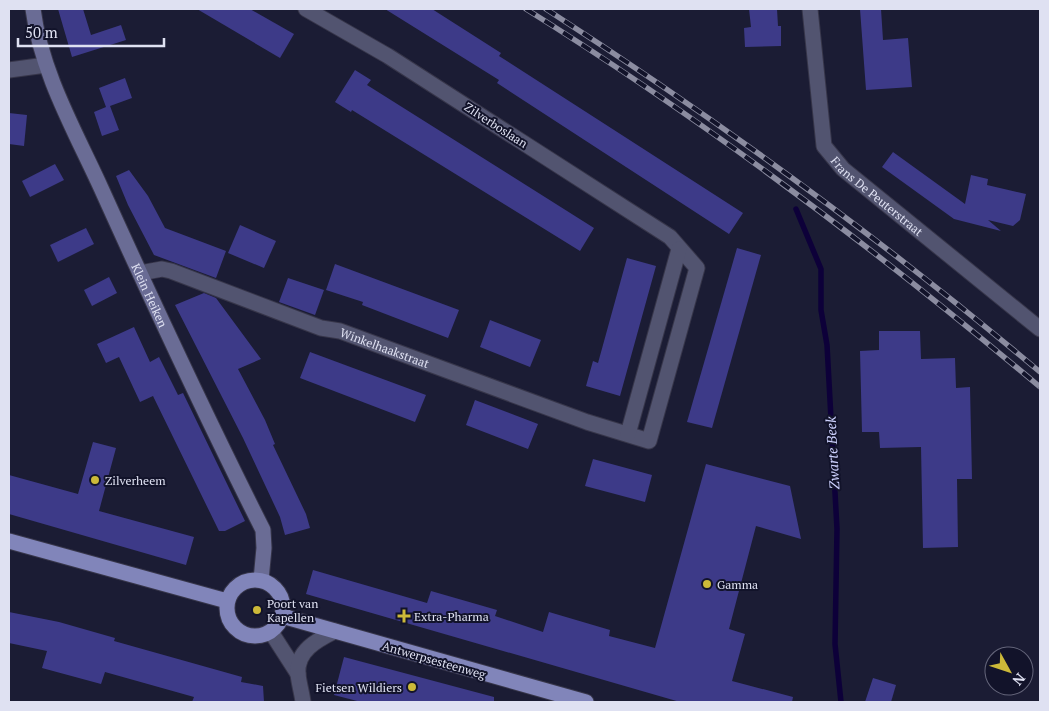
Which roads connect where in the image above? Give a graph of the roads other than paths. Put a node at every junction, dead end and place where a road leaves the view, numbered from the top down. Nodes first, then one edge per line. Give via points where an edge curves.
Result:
1 (33, 9) edge
2 (306, 9) edge
3 (810, 9) edge
4 (46, 65) junction
5 (9, 70) edge
6 (680, 249) junction
7 (140, 274) junction
8 (1040, 329) edge
9 (628, 434) junction
10 (9, 541) edge
11 (261, 580) junction
12 (227, 601) junction
13 (282, 616) junction
14 (334, 631) junction
15 (271, 632) junction
16 (298, 674) junction
17 (303, 702) edge
18 (586, 702) edge

1 - 4 street, Klein Heiken via 36,34
2 - 6 street, Zilverboslaan via 424,79 670,237
3 - 8 street, Frans De Peuterstraat via 824,146 843,169
4 - 5 street
4 - 7 street, Klein Heiken
6 - 9 street
6 - 9 street, Zilverboslaan via 698,268 649,440
7 - 9 street, Winkelhaakstraat via 162,269 171,271 321,328 340,330 587,422
7 - 11 street, Klein Heiken via 263,530
10 - 12 main road
11 - 12 main road via 244,581 230,593
11 - 13 main road via 277,589 282,598
12 - 15 main road via 228,618 239,631 254,636
13 - 14 main road, Antwerpsesteenweg
13 - 15 main road
14 - 16 street via 310,646 300,660
14 - 18 main road, Antwerpsesteenweg
15 - 16 street
16 - 17 street

